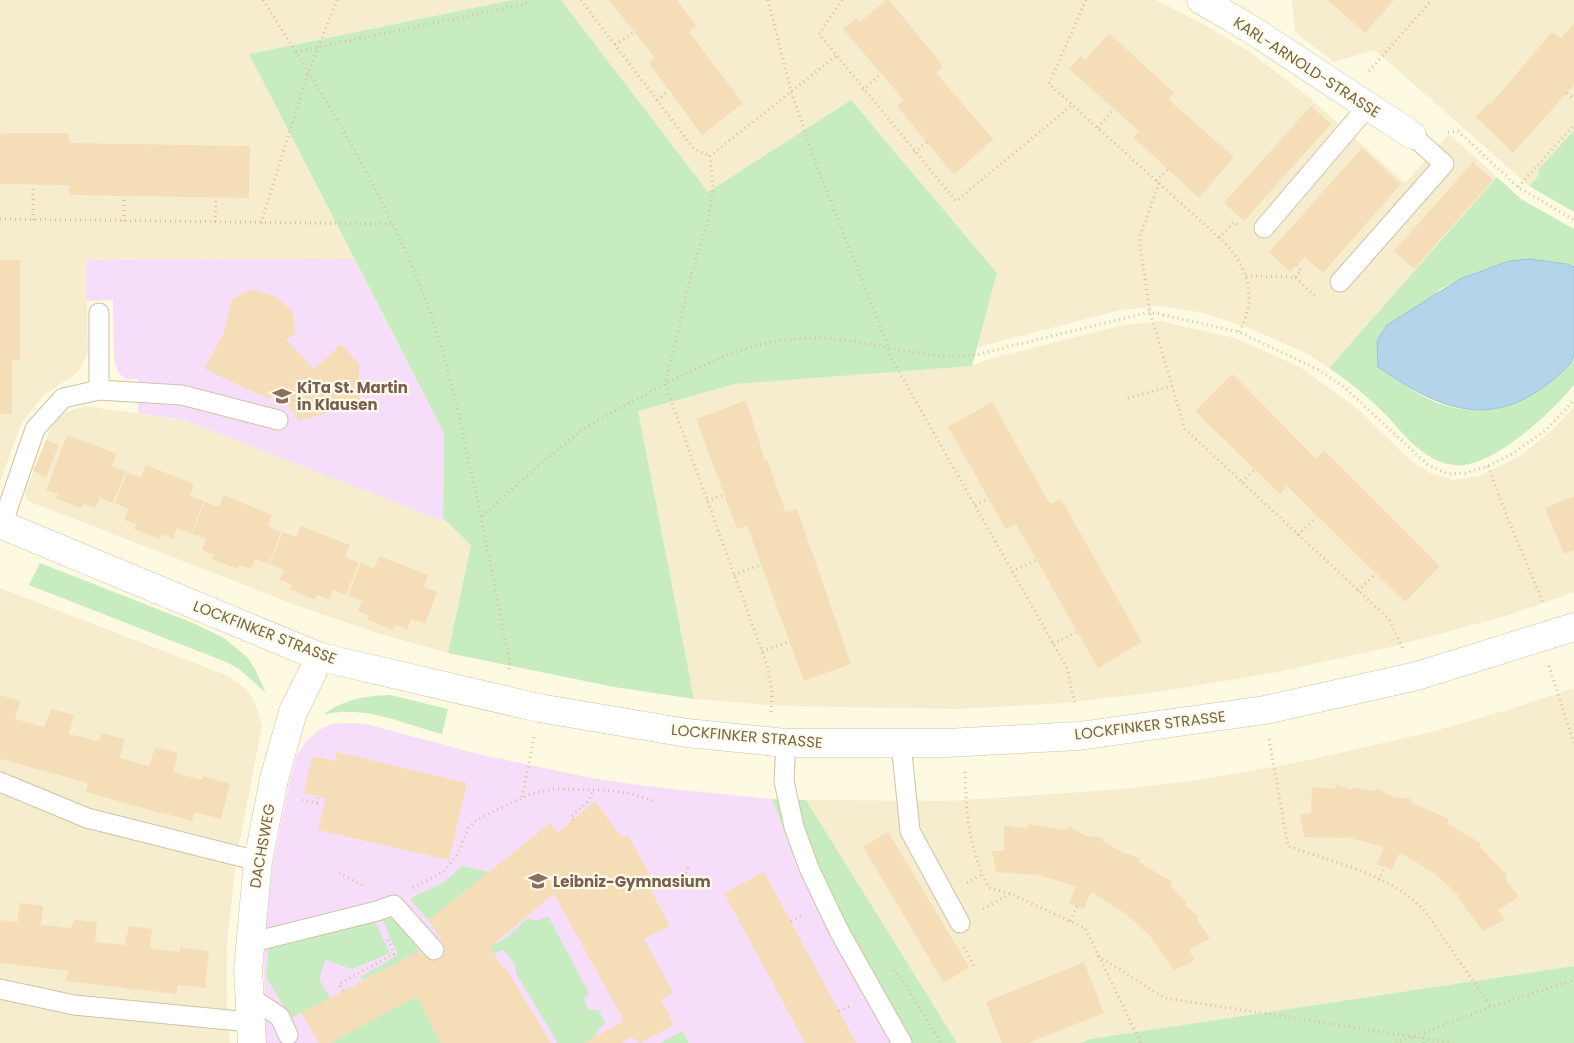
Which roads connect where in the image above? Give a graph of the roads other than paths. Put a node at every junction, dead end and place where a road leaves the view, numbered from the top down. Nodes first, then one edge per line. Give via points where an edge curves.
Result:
1 (1201, 0) edge
2 (1359, 100) junction
3 (1412, 135) joint
4 (1264, 228) dead end
5 (1340, 282) dead end
6 (99, 313) dead end
7 (98, 390) junction
8 (278, 420) dead end
9 (1, 525) edge
10 (1574, 627) edge
11 (320, 657) junction
12 (786, 743) junction
13 (901, 744) junction
14 (0, 782) edge
15 (258, 861) junction
16 (960, 923) dead end
17 (249, 943) junction
18 (434, 950) dead end
19 (0, 989) edge
20 (250, 1020) edge
21 (288, 1035) dead end
22 (902, 1043) edge

1 - 2 street, KARL-ARNOLD-STRASSE
2 - 3 street, KARL-ARNOLD-STRASSE
2 - 4 lane
3 - 5 lane via 1444,164
6 - 7 lane
7 - 8 lane via 182,394
7 - 9 lane via 63,398 35,429
9 - 11 street, LOCKFINKER STRASSE
10 - 13 street, LOCKFINKER STRASSE via 1416,676 1265,710 1079,736
11 - 12 street, LOCKFINKER STRASSE via 539,708 687,733
11 - 15 street, DACHSWEG via 293,712 274,779
12 - 13 street, LOCKFINKER STRASSE
12 - 22 lane via 784,781 794,827 808,868 839,931
13 - 16 lane via 910,831
14 - 15 lane via 87,818
15 - 17 street, DACHSWEG
17 - 18 lane via 394,905
17 - 20 street, DACHSWEG
19 - 20 lane via 74,1006
20 - 21 lane via 280,1017

